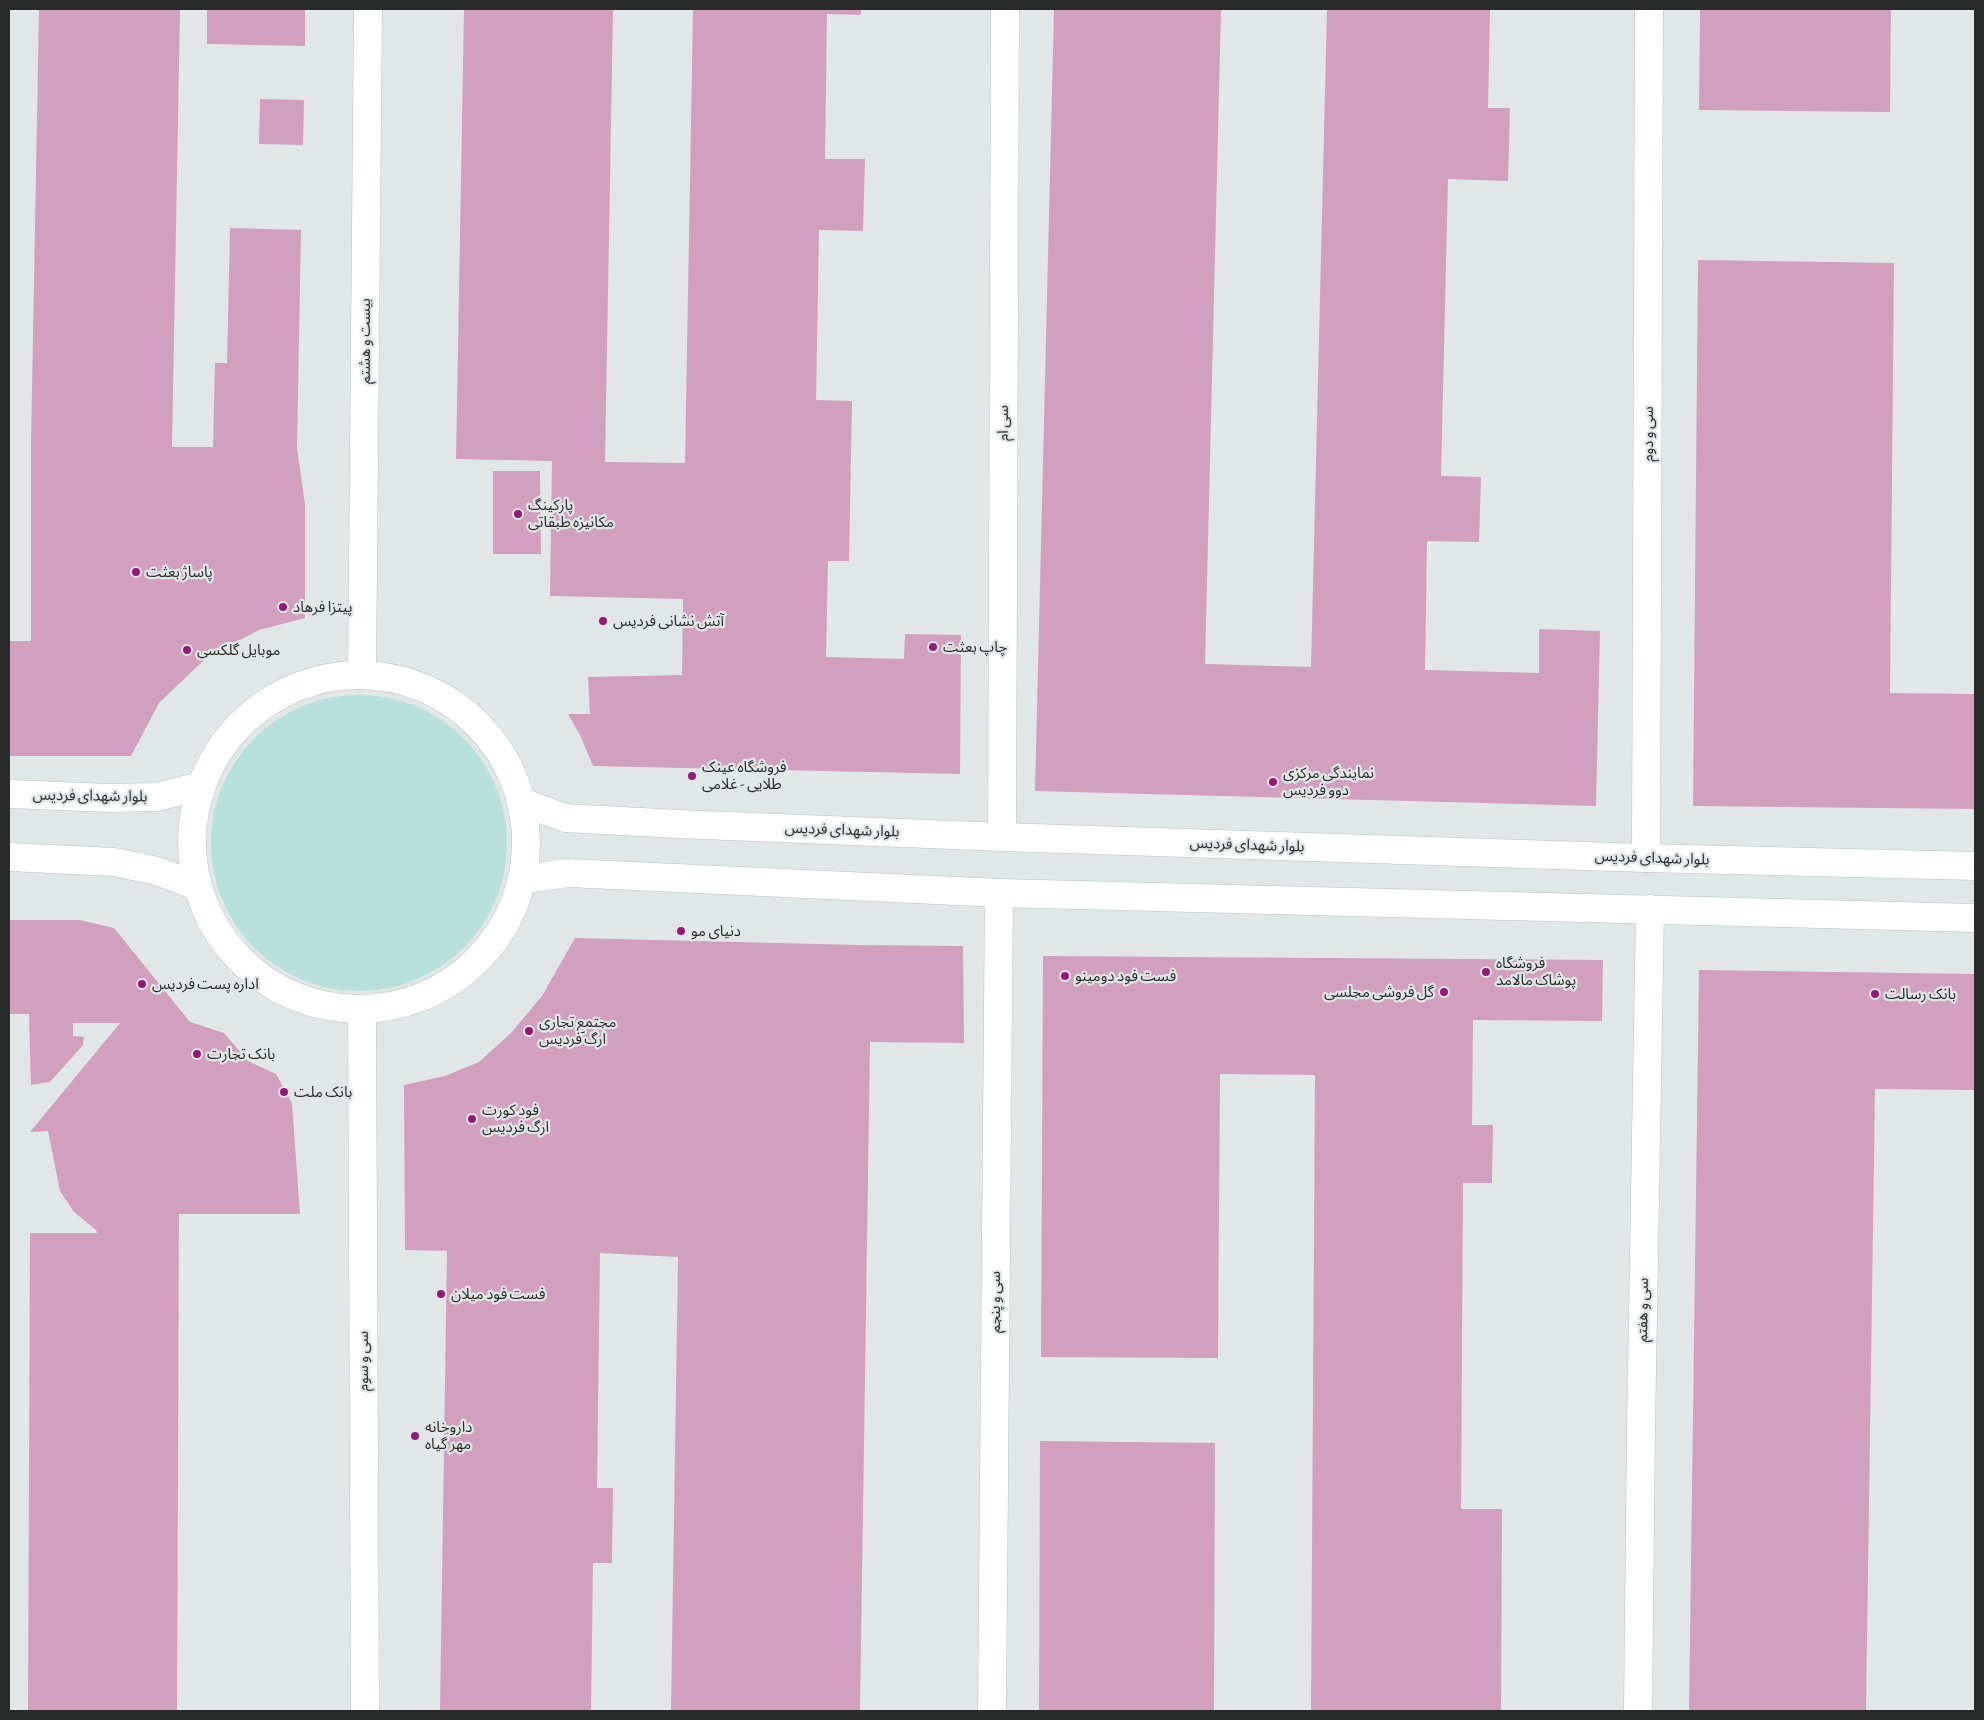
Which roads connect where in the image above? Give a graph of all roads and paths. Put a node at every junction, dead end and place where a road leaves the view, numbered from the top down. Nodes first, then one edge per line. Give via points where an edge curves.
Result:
1 (368, 9) edge
2 (1005, 9) edge
3 (1650, 9) edge
4 (362, 673) junction
5 (200, 786) junction
6 (9, 794) edge
7 (522, 802) junction
8 (1002, 837) junction
9 (9, 858) edge
10 (1646, 858) junction
11 (1975, 866) edge
12 (523, 878) junction
13 (196, 886) junction
14 (999, 893) junction
15 (1650, 909) junction
16 (1975, 918) edge
17 (362, 1011) junction
18 (365, 1711) edge
19 (992, 1711) edge
20 (1638, 1711) edge

1 - 4 main road, بیست و هشتم
2 - 8 main road, سی ام
3 - 10 main road, سی و دوم
4 - 5 main road via 305,682 260,706 224,741
4 - 7 main road via 411,681 461,708 499,750
5 - 6 main road, بلوار شهدای فردیس via 157,797
5 - 13 main road via 192,819 191,853
7 - 8 main road, بلوار شهدای فردیس via 565,818
7 - 12 main road via 527,840
8 - 10 main road, بلوار شهدای فردیس
9 - 13 main road via 114,862 157,871
10 - 11 main road, بلوار شهدای فردیس
12 - 14 main road via 568,873
12 - 17 main road via 502,930 465,972 417,1000
13 - 17 main road via 214,927 241,962 276,989 318,1005
14 - 15 main road
14 - 19 main road, سی و پنجم
15 - 16 main road
15 - 20 main road, سی و هفتم
17 - 18 main road, سی و سوم

